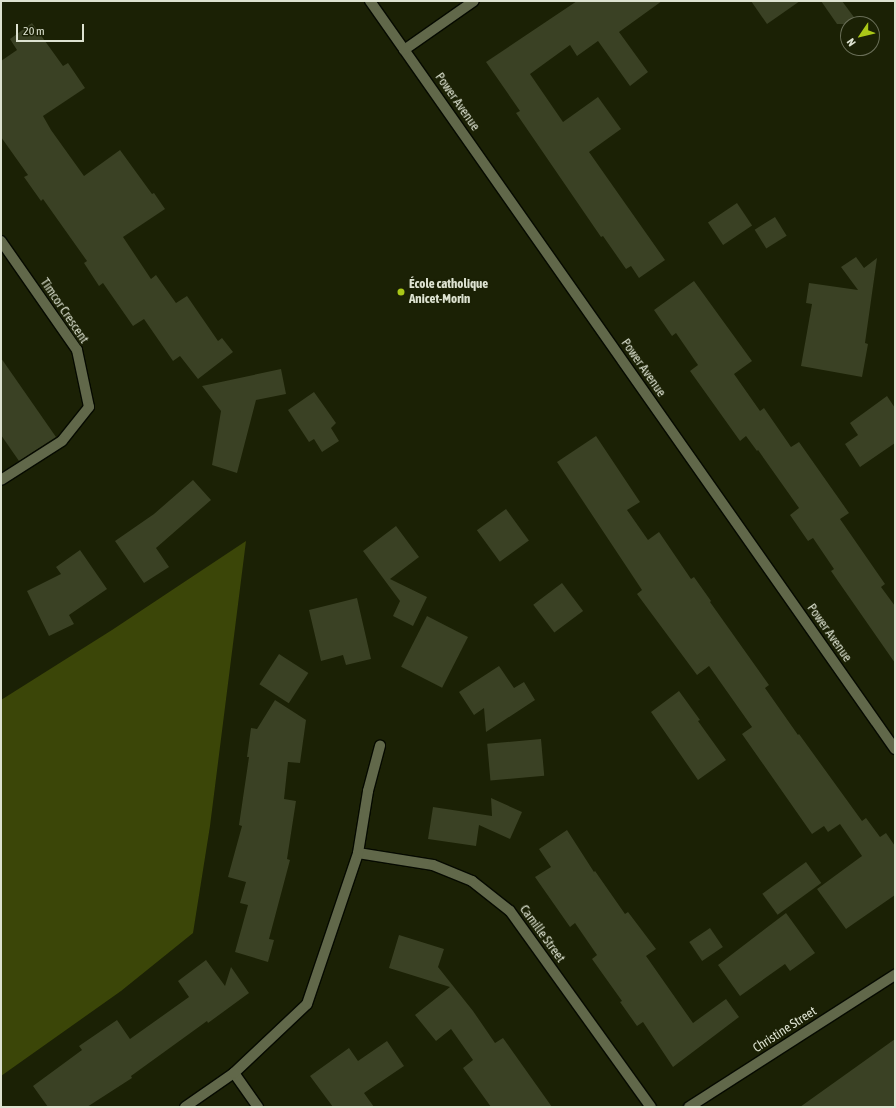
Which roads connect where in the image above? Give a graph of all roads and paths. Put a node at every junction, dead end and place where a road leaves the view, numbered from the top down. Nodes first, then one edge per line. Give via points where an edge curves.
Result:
1 (370, 1) edge
2 (474, 1) edge
3 (404, 50) junction
4 (1, 241) edge
5 (1, 480) edge
6 (380, 746) dead end
7 (895, 749) edge
8 (358, 853) junction
9 (895, 975) edge
10 (234, 1073) junction
11 (185, 1107) edge
12 (258, 1107) edge
13 (651, 1107) edge
14 (690, 1107) edge

1 - 3 street, Power Avenue
2 - 3 street
3 - 7 street, Power Avenue
4 - 5 street, Timcor Crescent via 77,350 89,407 62,441
6 - 8 street via 368,791
8 - 10 street via 307,1004
8 - 13 street, Camille Street via 433,866 472,881 510,911
9 - 14 street, Christine Street
10 - 11 street
10 - 12 street

